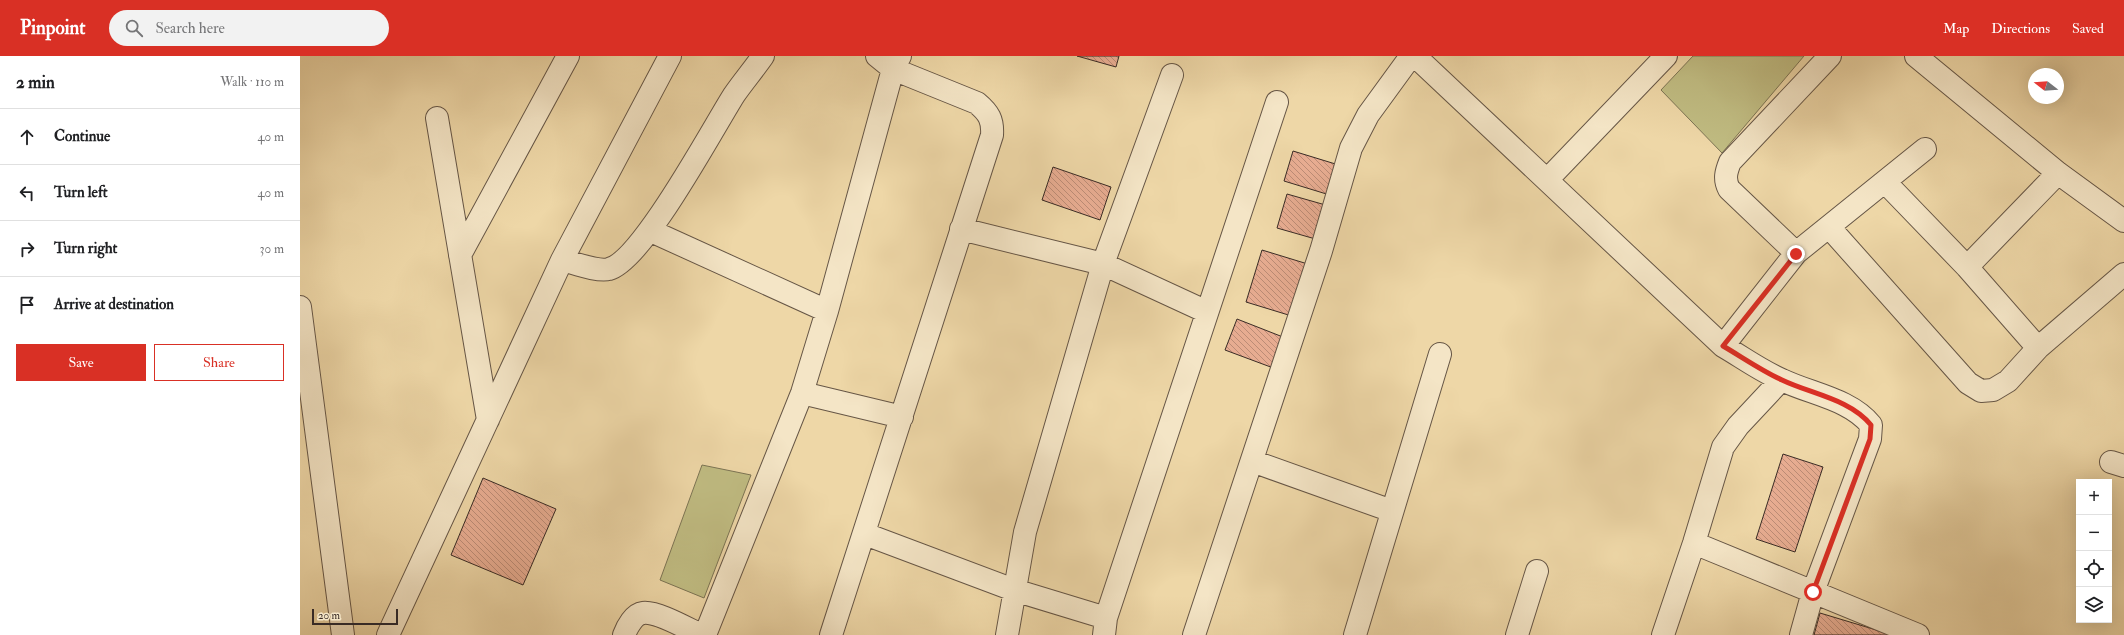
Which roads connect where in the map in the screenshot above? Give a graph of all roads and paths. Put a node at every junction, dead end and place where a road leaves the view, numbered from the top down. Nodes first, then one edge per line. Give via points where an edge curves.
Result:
1 (568, 56) edge
2 (670, 56) edge
3 (763, 56) edge
4 (1412, 56) edge
5 (1415, 56) edge
6 (1830, 56) edge
7 (1916, 56) edge
8 (1663, 57) edge
9 (890, 60) edge
10 (1172, 75) dead end
11 (1277, 102) dead end
12 (437, 118) dead end
13 (1925, 149) dead end
14 (2058, 173) junction
15 (1547, 180) junction
16 (1884, 182) junction
17 (2124, 221) edge
18 (1829, 227) junction
19 (961, 229) junction
20 (651, 231) junction
21 (1796, 254) junction
22 (460, 255) junction
23 (562, 260) junction
24 (1103, 264) junction
25 (1967, 267) junction
26 (2124, 274) edge
27 (300, 307) edge
28 (827, 311) junction
29 (1207, 312) junction
30 (1723, 346) junction
31 (2038, 348) junction
32 (1440, 354) dead end
33 (1781, 380) junction
34 (802, 393) junction
35 (902, 417) junction
36 (488, 420) junction
37 (1252, 461) junction
38 (1392, 511) junction
39 (865, 534) junction
40 (1694, 543) junction
41 (1537, 571) dead end
42 (1014, 590) junction
43 (1813, 592) junction
44 (1105, 626) edge
45 (342, 635) edge
46 (388, 635) edge
47 (624, 635) edge
48 (701, 635) edge
49 (705, 635) edge
50 (831, 635) edge
51 (1007, 635) edge
52 (1194, 635) edge
53 (1355, 635) edge
54 (1517, 635) edge
55 (1663, 635) edge
56 (1801, 635) edge
57 (1918, 635) edge

1 - 22 street
2 - 23 street
3 - 20 street via 735,93
4 - 37 street via 1368,115 1351,148
5 - 15 street
6 - 21 street via 1730,162 1726,173 1729,189
7 - 14 street
8 - 15 street
9 - 19 street via 977,103 987,110 993,122 992,135
9 - 28 street
10 - 24 street
11 - 29 street
12 - 22 street
13 - 16 street
14 - 17 street
14 - 25 street
15 - 30 street
16 - 18 street
16 - 25 street
18 - 21 street
18 - 31 street via 1968,383 1982,391 1993,390 2008,381
19 - 24 street
19 - 35 street
20 - 23 street via 621,263 609,269
20 - 28 street
21 - 30 street
22 - 36 street
23 - 36 street
24 - 29 street
24 - 42 street via 1025,532
25 - 31 street
26 - 31 street
27 - 45 street
28 - 34 street
29 - 44 street
30 - 33 street
32 - 38 street
33 - 40 street via 1738,426 1723,447
33 - 43 street via 1850,407 1864,416 1871,425 1870,439
34 - 35 street
34 - 49 street
35 - 39 street
36 - 46 street
37 - 38 street
37 - 52 street
38 - 53 street
39 - 42 street
39 - 50 street
40 - 43 street
40 - 55 street
41 - 54 street
42 - 44 street
42 - 51 street
43 - 56 street
43 - 57 street
47 - 48 street via 633,619 642,613 653,613

